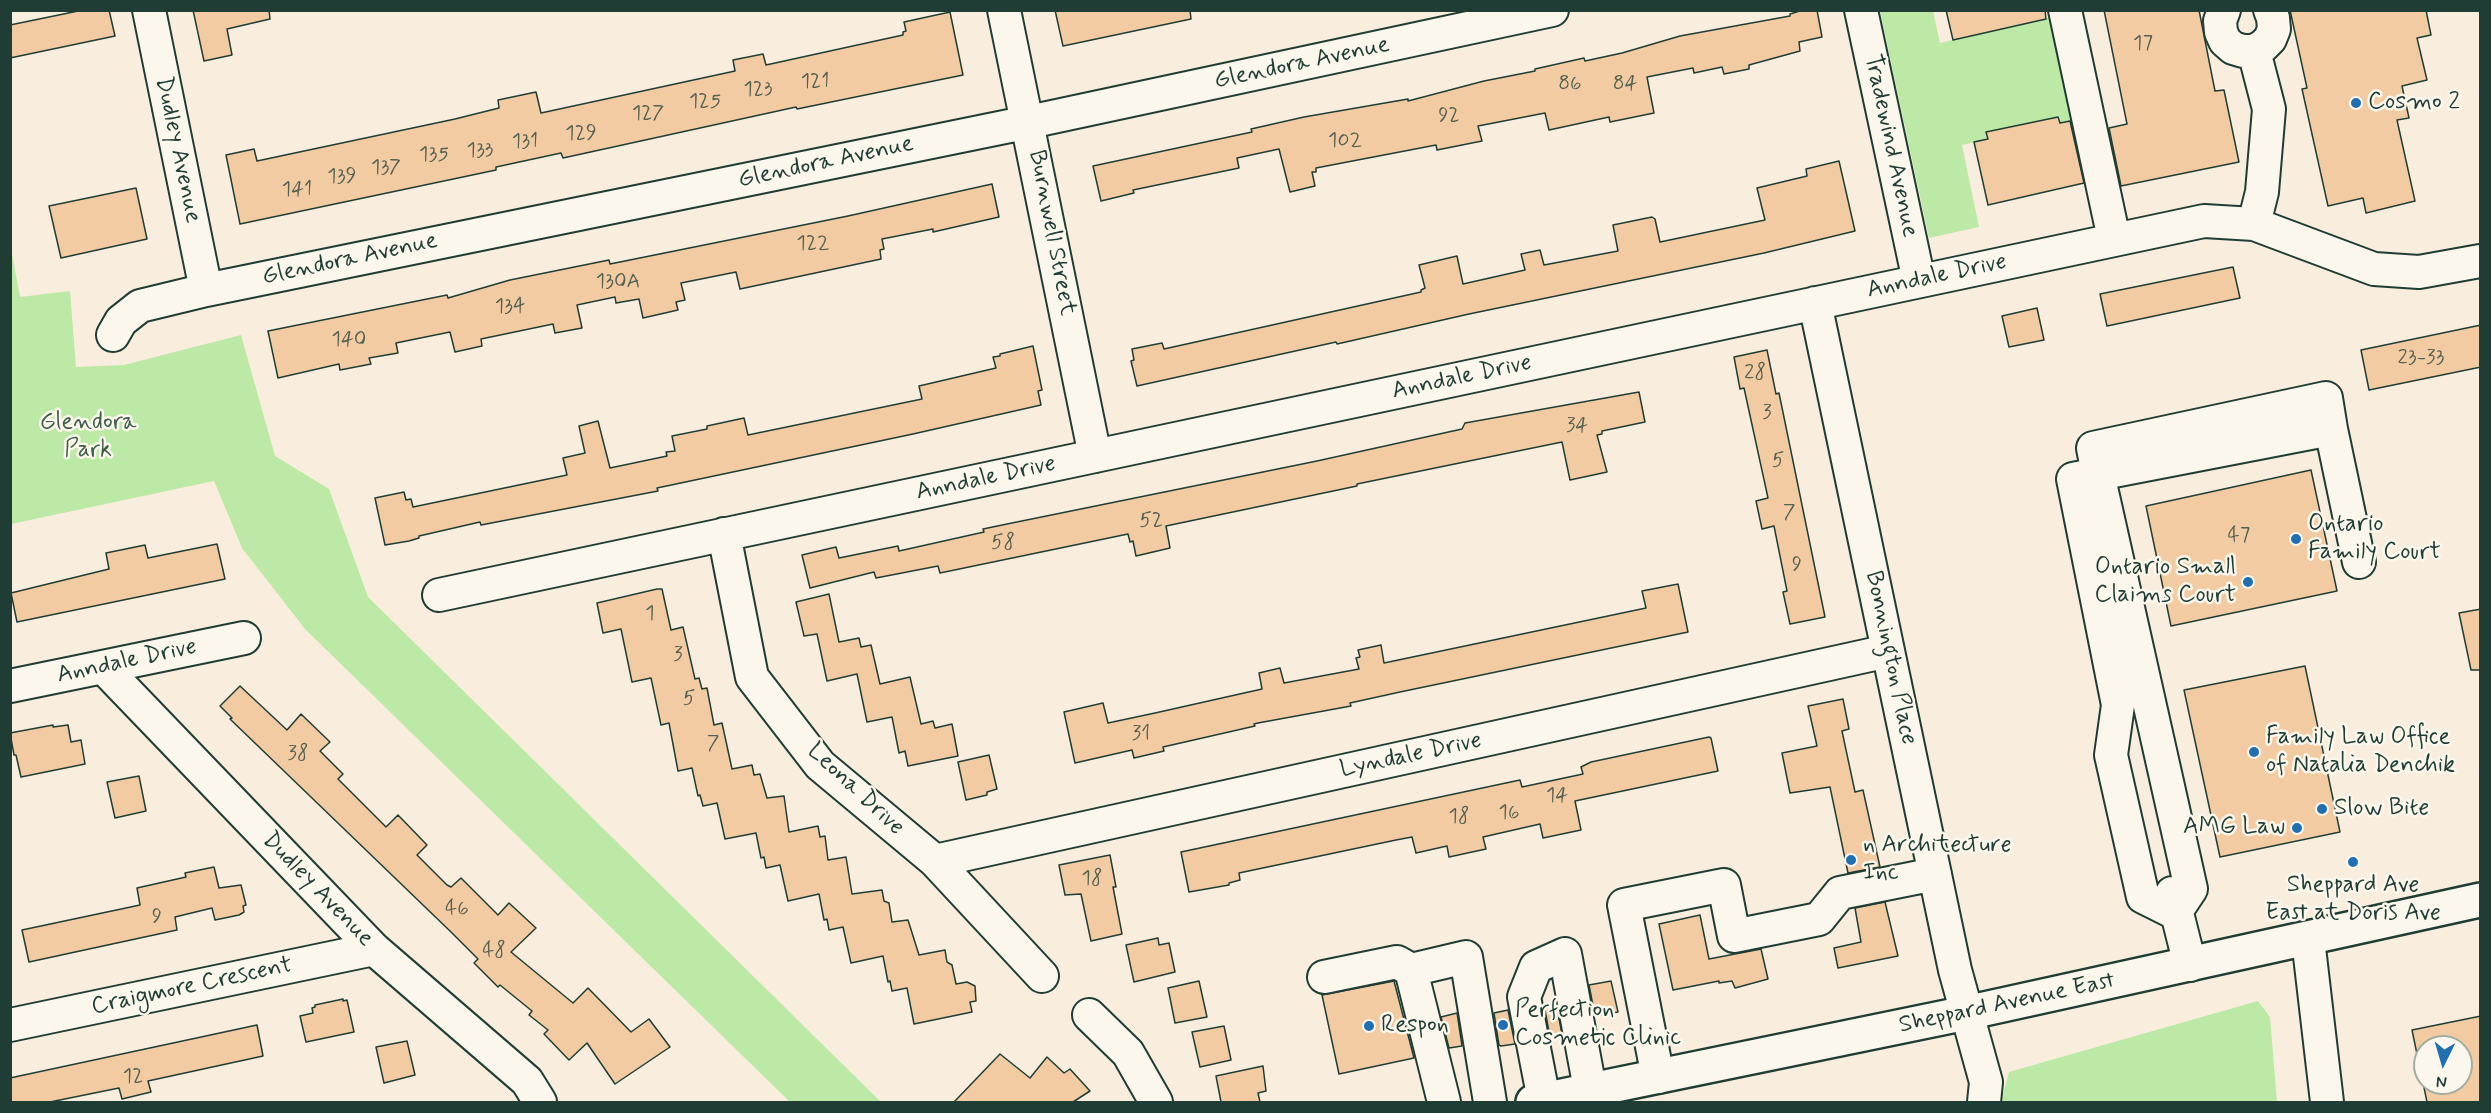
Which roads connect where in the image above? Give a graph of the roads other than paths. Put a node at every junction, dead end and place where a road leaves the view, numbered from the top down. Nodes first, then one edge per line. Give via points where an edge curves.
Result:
1 (149, 10) edge
2 (1004, 10) edge
3 (1552, 10) edge
4 (1862, 10) edge
5 (2065, 10) edge
6 (2224, 10) edge
7 (2270, 10) edge
8 (2254, 51) junction
9 (1029, 122) junction
10 (2254, 224) junction
11 (2114, 239) junction
12 (2481, 261) edge
13 (1919, 281) junction
14 (206, 290) junction
15 (1815, 303) junction
16 (113, 334) dead end
17 (1095, 456) junction
18 (2098, 474) junction
19 (724, 534) junction
20 (2359, 562) dead end
21 (439, 594) dead end
22 (244, 638) dead end
23 (1888, 651) junction
24 (103, 667) junction
25 (10, 686) edge
26 (2148, 698) junction
27 (2118, 705) junction
28 (2150, 779) dead end
29 (935, 861) junction
30 (1935, 874) junction
31 (2481, 900) edge
32 (2175, 913) junction
33 (2308, 939) junction
34 (374, 949) junction
35 (2190, 965) junction
36 (1411, 969) junction
37 (1042, 976) dead end
38 (1324, 977) dead end
39 (1524, 997) junction
40 (1474, 1003) junction
41 (1966, 1013) junction
42 (1089, 1015) dead end
43 (10, 1025) edge
44 (1659, 1077) junction
45 (1590, 1089) junction
46 (1538, 1101) edge
47 (540, 1102) edge
48 (1156, 1102) edge
49 (1444, 1102) edge
50 (1490, 1102) edge
51 (1984, 1102) edge
52 (2327, 1102) edge

1 - 14 street, Dudley Avenue
2 - 9 street, Burnwell Street
3 - 9 street, Glendora Avenue
4 - 13 street, Tradewind Avenue
5 - 11 street
6 - 8 street via 2220,21 2225,41 2233,48
7 - 8 street via 2274,29 2270,39
8 - 10 street via 2269,109 2262,192
9 - 14 street, Glendora Avenue
9 - 17 street, Burnwell Street
10 - 11 street, Anndale Drive via 2204,221
10 - 12 street, Anndale Drive via 2374,269 2420,272
11 - 13 street, Anndale Drive
13 - 15 street, Anndale Drive
14 - 16 street, Glendora Avenue via 140,306 121,321
15 - 17 street, Anndale Drive
15 - 23 street, Bonnington Place
17 - 19 street, Anndale Drive
18 - 20 street via 2331,429
18 - 26 street
18 - 27 street via 2073,479
19 - 21 street, Anndale Drive
19 - 29 street, Leona Drive via 752,677 820,765
22 - 24 street, Anndale Drive
23 - 29 street, Lyndale Drive
23 - 30 street, Bonnington Place
24 - 25 street, Anndale Drive
24 - 34 street, Dudley Avenue
26 - 27 street
26 - 32 street via 2191,889
27 - 32 street via 2111,755 2143,897
28 - 32 street
29 - 37 street, Leona Drive
30 - 41 street, Bonnington Place
30 - 44 street via 1840,894 1819,919 1734,936 1724,885 1624,905
31 - 33 main road, Sheppard Avenue East
32 - 35 street
33 - 35 main road, Sheppard Avenue East
33 - 52 street
34 - 43 street, Craigmore Crescent
34 - 47 street, Dudley Avenue via 527,1081
35 - 41 main road, Sheppard Avenue East
36 - 38 street via 1397,962
36 - 40 street via 1466,957
36 - 49 street
39 - 40 street
39 - 45 street via 1536,967 1565,954
39 - 46 street
40 - 50 street
41 - 44 main road, Sheppard Avenue East
41 - 51 street, Bonnington Place via 1986,1082
42 - 48 street via 1128,1053
44 - 45 main road, Sheppard Avenue East
45 - 46 main road, Sheppard Avenue East

